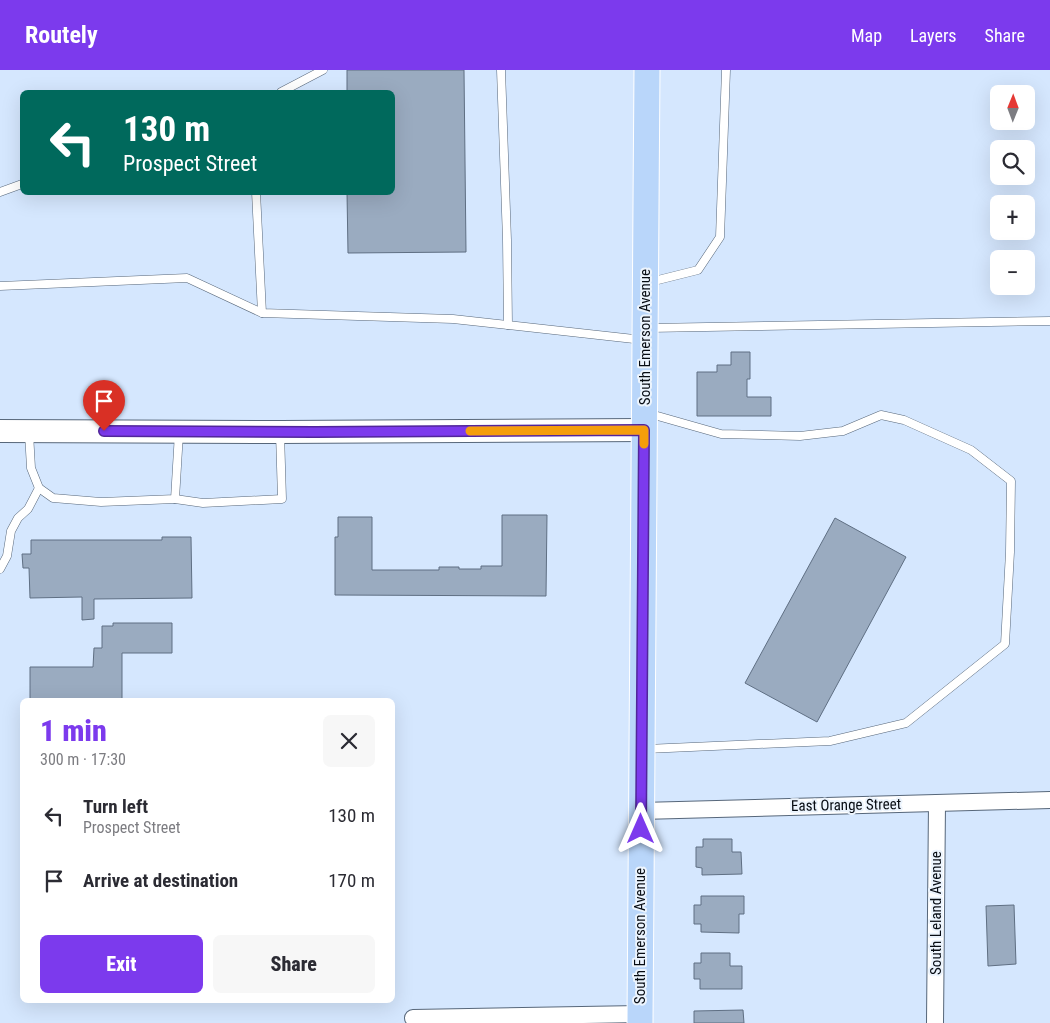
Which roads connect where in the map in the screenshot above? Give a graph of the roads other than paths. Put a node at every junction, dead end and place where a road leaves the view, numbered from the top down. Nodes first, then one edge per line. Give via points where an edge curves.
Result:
1 (323, 70) edge
2 (500, 70) edge
3 (647, 70) edge
4 (726, 70) edge
5 (285, 90) edge
6 (20, 185) edge
7 (0, 192) edge
8 (256, 195) edge
9 (645, 283) junction
10 (0, 286) edge
11 (262, 313) junction
12 (1050, 321) edge
13 (508, 325) junction
14 (645, 334) junction
15 (644, 421) junction
16 (0, 431) edge
17 (29, 431) junction
18 (180, 431) junction
19 (280, 432) junction
20 (39, 488) junction
21 (176, 499) junction
22 (0, 569) edge
23 (642, 749) junction
24 (1050, 800) edge
25 (936, 803) junction
26 (641, 811) junction
27 (413, 1018) dead end
28 (640, 1018) edge
29 (935, 1023) edge

1 - 5 lane
2 - 13 lane
3 - 9 main road, South Emerson Avenue
4 - 9 lane via 720,237 698,270
6 - 7 lane
8 - 11 lane
9 - 14 main road, South Emerson Avenue
10 - 11 lane via 187,278
11 - 13 lane via 453,319
12 - 14 lane
13 - 14 lane
14 - 15 main road, South Emerson Avenue
15 - 19 main road
15 - 23 main road, South Emerson Avenue
15 - 23 lane via 721,434 800,436 843,431 881,415 904,420 971,450 1011,481 1005,644 906,723 830,741
16 - 17 main road
17 - 18 main road
17 - 20 lane via 30,468
18 - 19 main road
18 - 21 lane
19 - 21 lane via 282,499 203,503
20 - 21 lane via 53,498 101,502
20 - 22 lane via 11,531 7,556
23 - 26 main road, South Emerson Avenue
24 - 25 street, East Orange Street
25 - 26 street, East Orange Street
25 - 29 street, South Leland Avenue
26 - 28 main road, South Emerson Avenue
27 - 28 street

